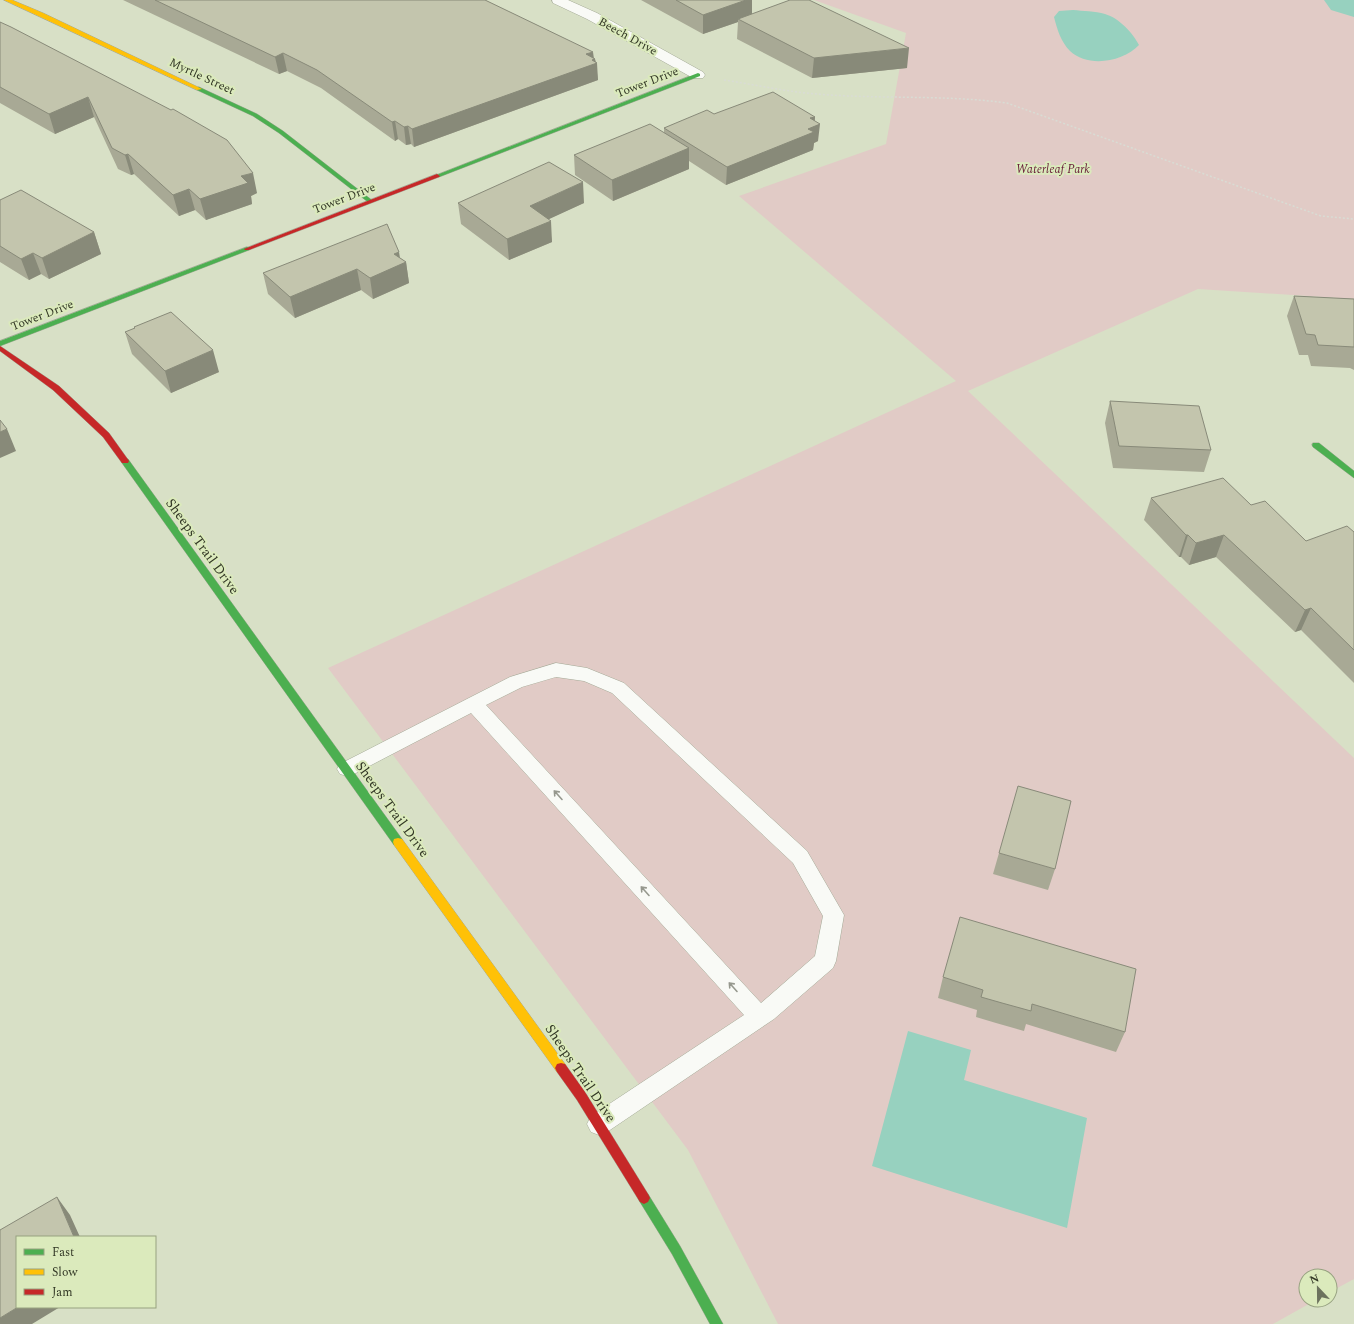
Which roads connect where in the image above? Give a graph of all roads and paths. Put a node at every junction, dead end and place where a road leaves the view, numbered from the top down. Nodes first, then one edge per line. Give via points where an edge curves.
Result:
1 (7, 0) edge
2 (558, 0) edge
3 (698, 75) junction
4 (370, 201) junction
5 (1354, 219) edge
6 (0, 344) edge
7 (0, 348) edge
8 (1316, 445) dead end
9 (1354, 475) edge
10 (474, 704) junction
11 (347, 769) junction
12 (759, 1016) junction
13 (599, 1124) junction
14 (717, 1324) edge

1 - 4 street, Myrtle Street via 255,115
2 - 3 street, Beech Drive
3 - 4 street, Tower Drive
3 - 5 path via 806,93 923,99 971,98 1007,103 1321,216
4 - 6 street, Tower Drive
7 - 11 street, Sheeps Trail Drive via 56,388 106,435
8 - 9 street
10 - 11 lane
12 -> 10 lane
10 - 12 lane via 516,682 556,670 588,675 618,688 800,857 834,915 825,961
11 - 13 street, Sheeps Trail Drive
12 - 13 lane
13 - 14 street, Sheeps Trail Drive via 676,1250

